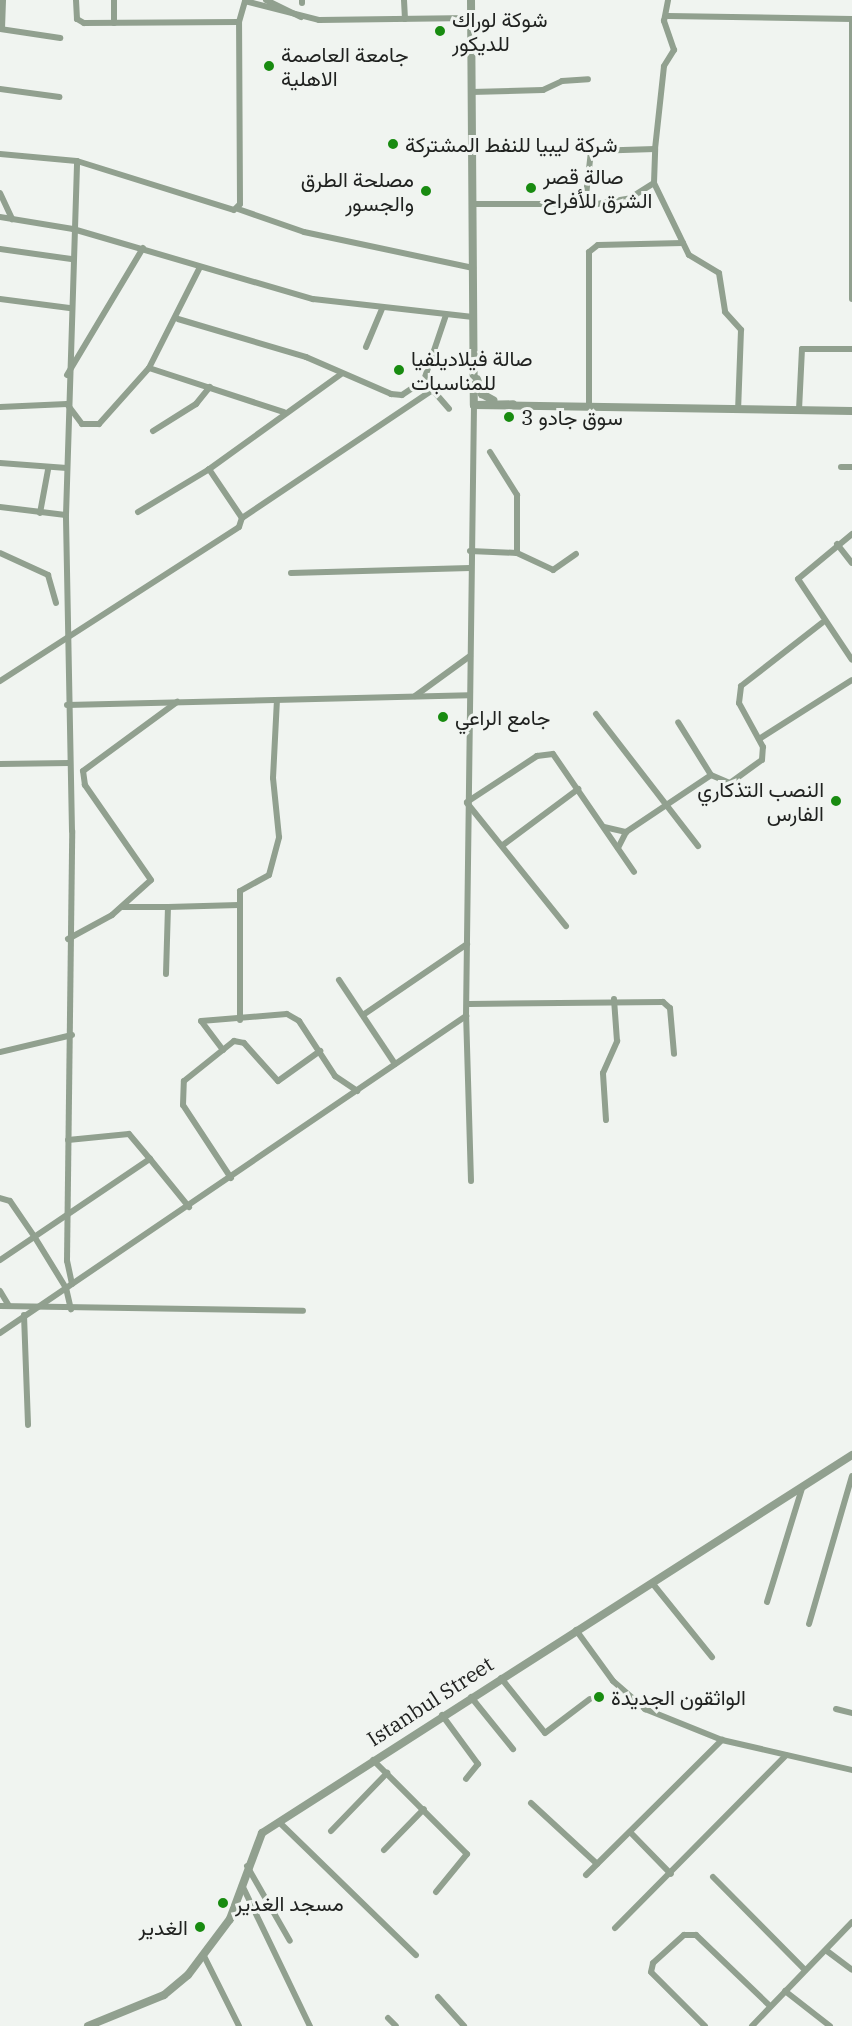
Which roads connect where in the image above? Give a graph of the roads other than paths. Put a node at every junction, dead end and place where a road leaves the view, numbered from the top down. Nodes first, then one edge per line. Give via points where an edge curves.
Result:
1 (3, 0) edge
2 (76, 0) edge
3 (114, 0) edge
4 (266, 0) edge
5 (404, 0) edge
6 (471, 0) edge
7 (668, 0) edge
8 (668, 16) junction
9 (301, 17) junction
10 (471, 18) junction
11 (405, 19) junction
12 (852, 19) edge
13 (239, 22) junction
14 (114, 23) junction
15 (1, 29) edge
16 (60, 38) dead end
17 (588, 79) dead end
18 (852, 81) edge
19 (0, 89) edge
20 (471, 92) junction
21 (59, 97) dead end
22 (852, 137) edge
23 (655, 149) junction
24 (0, 154) edge
25 (76, 161) junction
26 (654, 183) junction
27 (0, 193) edge
28 (852, 196) edge
29 (472, 204) junction
30 (585, 204) junction
31 (238, 208) junction
32 (0, 217) edge
33 (12, 219) junction
34 (73, 229) junction
35 (683, 243) junction
36 (143, 248) junction
37 (0, 249) edge
38 (71, 259) junction
39 (200, 267) junction
40 (472, 268) junction
41 (0, 298) edge
42 (852, 299) edge
43 (69, 309) junction
44 (382, 309) junction
45 (446, 315) junction
46 (473, 316) junction
47 (178, 319) junction
48 (366, 347) dead end
49 (852, 349) edge
50 (473, 362) junction
51 (149, 368) junction
52 (341, 374) junction
53 (67, 376) junction
54 (424, 380) junction
55 (210, 387) junction
56 (434, 389) junction
57 (499, 403) junction
58 (67, 404) junction
59 (474, 405) junction
60 (589, 406) junction
61 (0, 407) edge
62 (540, 408) junction
63 (448, 409) dead end
64 (738, 410) junction
65 (799, 410) junction
66 (852, 411) edge
67 (284, 412) junction
68 (153, 431) dead end
69 (490, 452) dead end
70 (0, 464) edge
71 (840, 466) dead end
72 (852, 467) edge
73 (68, 468) junction
74 (48, 470) junction
75 (209, 470) junction
76 (3, 508) edge
77 (138, 512) dead end
78 (40, 513) junction
79 (0, 515) edge
80 (66, 515) junction
81 (242, 518) junction
82 (852, 534) edge
83 (837, 544) junction
84 (470, 551) junction
85 (0, 553) edge
86 (517, 553) junction
87 (576, 554) dead end
88 (852, 563) edge
89 (470, 568) junction
90 (291, 573) dead end
91 (56, 603) dead end
92 (822, 623) junction
93 (68, 642) junction
94 (470, 656) junction
95 (852, 660) edge
96 (852, 680) edge
97 (0, 681) edge
98 (469, 695) junction
99 (415, 696) junction
100 (276, 700) junction
101 (177, 702) junction
102 (67, 705) junction
103 (596, 714) dead end
104 (678, 722) dead end
105 (759, 739) junction
106 (70, 763) junction
107 (0, 764) edge
108 (711, 775) junction
109 (578, 789) junction
110 (467, 802) junction
111 (667, 804) junction
112 (603, 826) junction
113 (626, 832) junction
114 (503, 845) junction
115 (698, 846) dead end
116 (618, 848) junction
117 (634, 872) dead end
118 (239, 905) junction
119 (123, 907) junction
120 (168, 907) junction
121 (566, 926) dead end
122 (68, 939) junction
123 (467, 944) junction
124 (166, 974) dead end
125 (339, 980) dead end
126 (614, 999) junction
127 (469, 1005) junction
128 (363, 1015) junction
129 (466, 1016) junction
130 (240, 1020) junction
131 (72, 1035) junction
132 (223, 1050) junction
133 (0, 1052) edge
134 (320, 1052) junction
135 (674, 1054) dead end
136 (395, 1064) junction
137 (357, 1091) junction
138 (606, 1120) dead end
139 (68, 1140) junction
140 (150, 1159) junction
141 (231, 1178) junction
142 (471, 1181) dead end
143 (0, 1198) edge
144 (189, 1207) junction
145 (68, 1215) junction
146 (34, 1236) junction
147 (0, 1260) edge
148 (72, 1284) junction
149 (66, 1288) junction
150 (0, 1291) edge
151 (0, 1306) edge
152 (9, 1306) junction
153 (39, 1306) junction
154 (71, 1309) junction
155 (303, 1311) dead end
156 (24, 1315) junction
157 (0, 1333) edge
158 (28, 1425) dead end
159 (852, 1455) edge
160 (852, 1476) edge
161 (802, 1488) junction
162 (653, 1584) junction
163 (767, 1602) dead end
164 (809, 1624) dead end
165 (576, 1630) junction
166 (712, 1657) dead end
167 (500, 1678) junction
168 (471, 1697) junction
169 (590, 1699) dead end
170 (836, 1709) dead end
171 (852, 1713) edge
172 (442, 1715) junction
173 (722, 1740) junction
174 (513, 1749) dead end
175 (786, 1755) junction
176 (373, 1760) junction
177 (852, 1770) edge
178 (387, 1773) junction
179 (466, 1779) dead end
180 (531, 1803) dead end
181 (424, 1809) junction
182 (279, 1822) junction
183 (331, 1831) dead end
184 (631, 1833) junction
185 (384, 1851) dead end
186 (597, 1864) junction
187 (247, 1866) junction
188 (671, 1874) junction
189 (586, 1875) dead end
190 (713, 1877) dead end
191 (242, 1884) junction
192 (436, 1893) dead end
193 (852, 1922) edge
194 (615, 1928) dead end
195 (290, 1941) dead end
196 (826, 1951) junction
197 (416, 1955) dead end
198 (204, 1956) junction
199 (805, 1970) junction
200 (852, 1970) edge
201 (785, 1991) junction
202 (438, 1997) dead end
203 (770, 2006) junction
204 (388, 2018) dead end
205 (92, 2025) edge
206 (239, 2026) edge
207 (310, 2026) edge
208 (396, 2026) edge
209 (463, 2026) edge
210 (705, 2026) edge
211 (752, 2026) edge
212 (830, 2026) edge

1 - 15 street
2 - 14 street via 80,22
3 - 14 street
4 - 9 street
5 - 11 street
6 - 10 street
7 - 8 street
8 - 12 street
8 - 23 street via 664,21 674,50 664,66
9 - 11 street
9 - 13 street via 249,1 241,7
10 - 11 street
10 - 20 street
12 - 18 street
13 - 14 street
13 - 31 street
15 - 16 street
17 - 20 street via 562,81 543,90
18 - 22 street
19 - 21 street
20 - 29 street
22 - 28 street
23 - 26 street
23 - 30 street via 591,151
24 - 25 street
25 - 31 street
25 - 34 street
26 - 30 street via 630,198
26 - 35 street
27 - 33 street
28 - 42 street
29 - 30 street
29 - 40 street
31 - 40 street via 304,232
32 - 33 street
33 - 34 street
34 - 36 street
34 - 38 street
35 - 60 street via 598,245 589,252
35 - 64 street via 693,258 719,273 725,312 741,330
36 - 39 street
36 - 53 street
37 - 38 street
38 - 43 street
39 - 44 street via 292,294
39 - 47 street
40 - 46 street
41 - 43 street
43 - 53 street
44 - 45 street
44 - 48 street
45 - 46 street
45 - 54 street
46 - 50 street
47 - 51 street
47 - 52 street via 295,354
49 - 65 street via 802,349
50 - 57 street via 480,392
50 - 59 street
51 - 55 street
51 - 58 street via 94,426 82,424
52 - 54 street via 394,395
52 - 67 street
53 - 58 street
54 - 56 street
55 - 67 street
55 - 68 street via 196,404
56 - 63 street
56 - 81 street
57 - 59 street
57 - 62 street
58 - 61 street
58 - 73 street
59 - 62 street
59 - 84 street
60 - 62 street
60 - 64 street
64 - 65 street
65 - 66 street
67 - 75 street
69 - 86 street via 517,495
70 - 74 street
71 - 72 street
73 - 74 street
73 - 80 street
74 - 78 street
75 - 77 street
75 - 81 street
76 - 78 street
76 - 79 street
78 - 80 street
80 - 93 street
81 - 93 street via 239,527
82 - 83 street
83 - 88 street
83 - 92 street via 798,579
84 - 86 street
84 - 89 street
85 - 91 street via 48,575
86 - 87 street via 553,570
89 - 90 street
89 - 94 street
92 - 95 street
92 - 105 street via 741,686 739,703
93 - 97 street
93 - 102 street
94 - 98 street
94 - 99 street
96 - 105 street
98 - 99 street
98 - 110 street
99 - 100 street
100 - 101 street
100 - 118 street via 277,851 267,878 242,889
101 - 102 street
101 - 119 street via 83,771 85,785 152,877
102 - 106 street
103 - 111 street
104 - 108 street
105 - 108 street via 762,760 730,783
106 - 107 street
106 - 122 street
108 - 111 street
109 - 110 street via 557,758 542,753
109 - 112 street
109 - 114 street
110 - 114 street
110 - 123 street
111 - 113 street
111 - 115 street
112 - 113 street
112 - 116 street
113 - 116 street
114 - 121 street
116 - 117 street
118 - 120 street
118 - 130 street
119 - 120 street
119 - 122 street
120 - 124 street
122 - 131 street
123 - 127 street
123 - 128 street
125 - 128 street
126 - 127 street
126 - 135 street via 667,1004
126 - 138 street via 617,1041 603,1073
127 - 129 street
128 - 136 street
129 - 136 street
129 - 142 street
130 - 132 street via 199,1022
130 - 134 street via 287,1014 299,1021
131 - 133 street
131 - 139 street
132 - 134 street via 234,1041 244,1043 278,1081
132 - 141 street via 184,1081 180,1097
134 - 137 street via 335,1076
136 - 137 street
137 - 141 street
139 - 140 street via 129,1134
139 - 145 street
140 - 144 street
140 - 145 street
141 - 144 street
143 - 146 street via 10,1201
144 - 148 street
145 - 146 street
145 - 148 street
146 - 147 street
146 - 149 street
148 - 149 street
149 - 153 street
149 - 154 street
150 - 152 street
151 - 152 street
152 - 153 street
153 - 154 street
153 - 156 street
154 - 155 street
156 - 157 street
156 - 158 street
159 - 161 street, Istanbul Street
160 - 164 street
161 - 162 street, Istanbul Street
161 - 163 street
162 - 165 street, Istanbul Street
162 - 166 street
165 - 167 street, Istanbul Street
165 - 173 street via 637,1704
167 - 168 street, Istanbul Street
167 - 169 street via 545,1733
168 - 172 street, Istanbul Street
168 - 174 street
170 - 171 street
172 - 176 street, Istanbul Street
172 - 179 street via 478,1764
173 - 175 street
173 - 184 street
175 - 177 street
175 - 188 street
176 - 178 street
176 - 182 street, Istanbul Street
178 - 181 street
178 - 183 street
180 - 186 street
181 - 185 street
181 - 192 street via 467,1854
182 - 187 street, Istanbul Street via 256,1840
182 - 197 street
184 - 186 street
184 - 188 street
186 - 189 street
187 - 191 street, Istanbul Street
187 - 195 street
188 - 194 street
190 - 199 street
191 - 198 street, Istanbul Street via 230,1919
191 - 207 street
193 - 196 street
196 - 199 street
196 - 200 street
198 - 205 street, Istanbul Street via 164,1995
198 - 206 street
199 - 201 street
201 - 203 street
201 - 212 street
202 - 209 street
203 - 210 street via 690,1933 652,1963 651,1972
203 - 211 street
204 - 208 street

